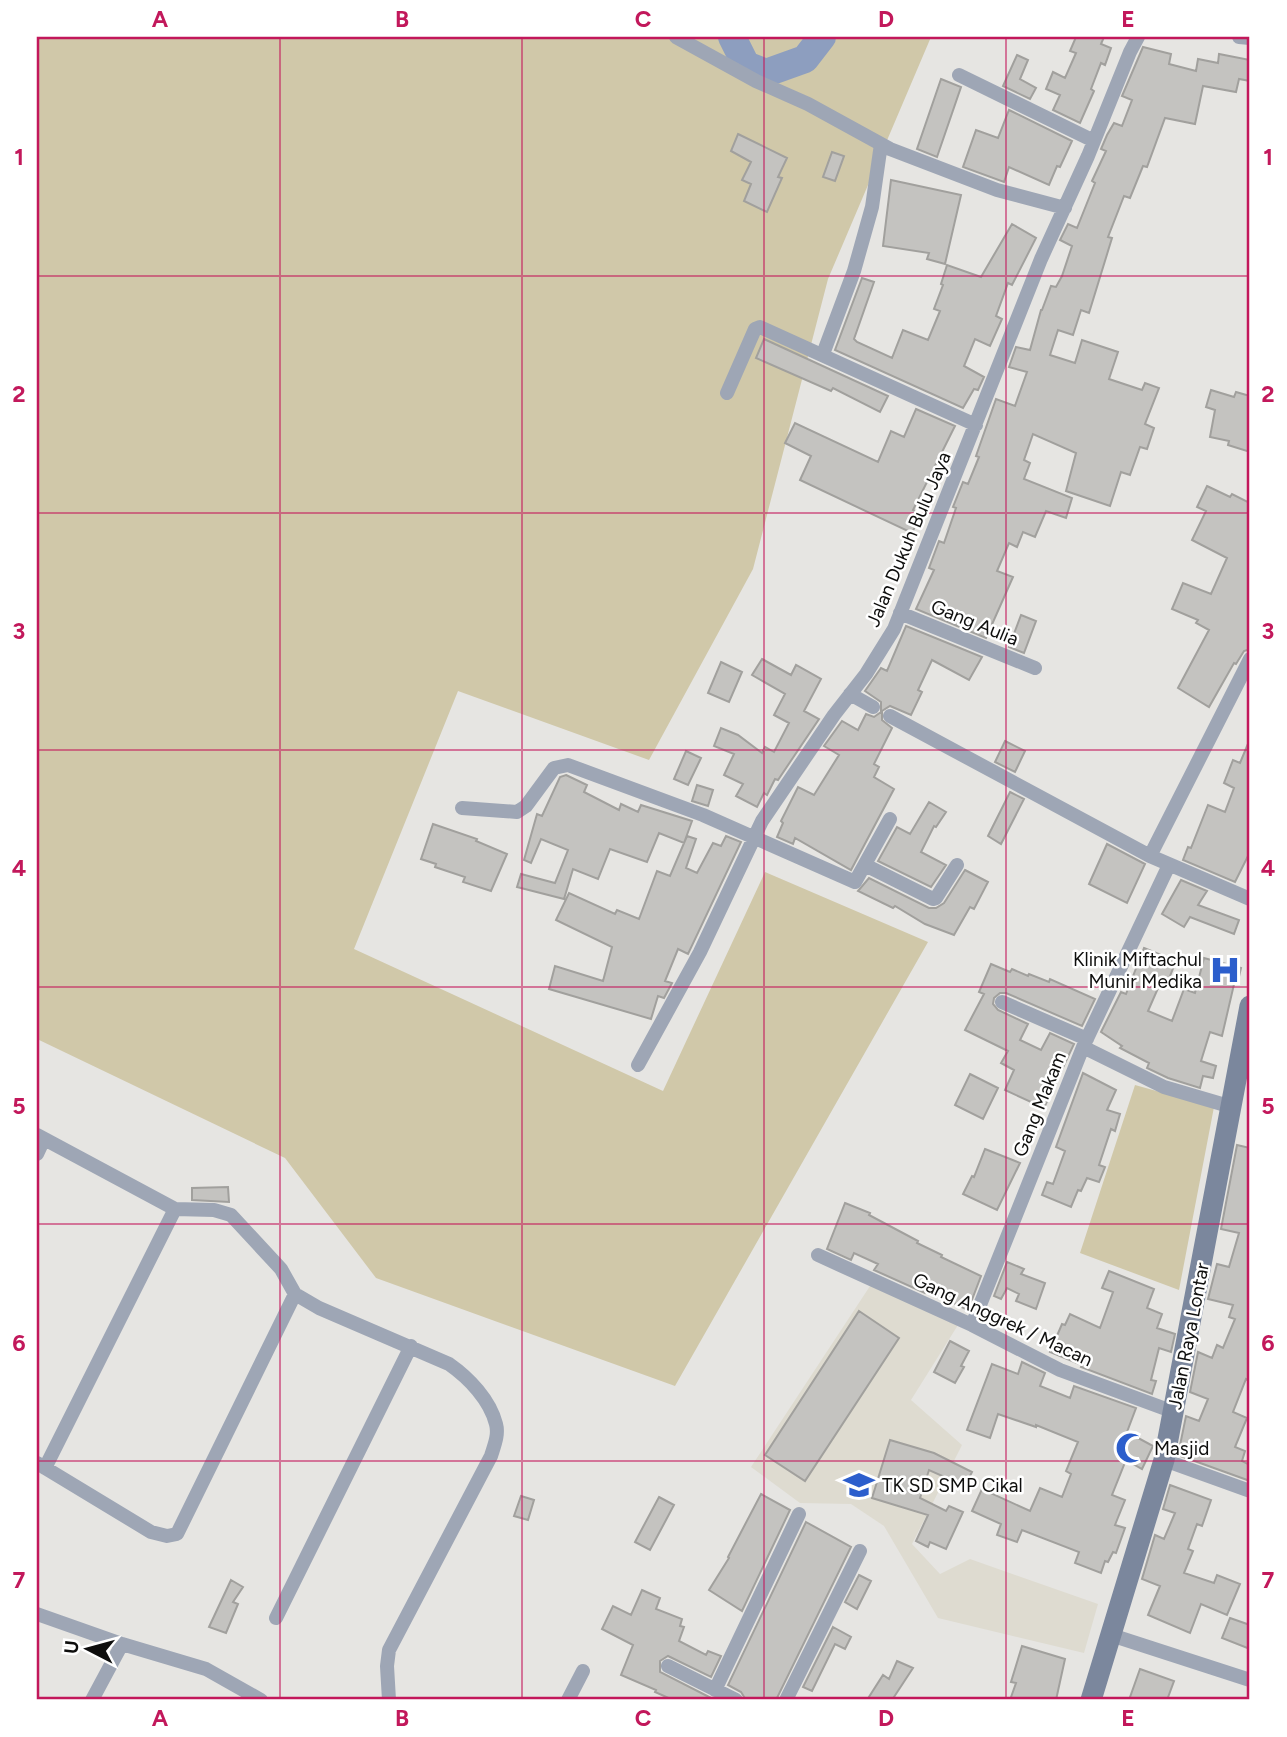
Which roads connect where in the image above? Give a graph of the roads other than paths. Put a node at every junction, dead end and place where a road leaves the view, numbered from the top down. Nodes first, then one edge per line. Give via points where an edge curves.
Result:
1 (676, 37) edge
2 (1138, 37) edge
3 (1239, 37) edge
4 (1250, 38) edge
5 (958, 75) dead end
6 (1094, 141) junction
7 (881, 144) junction
8 (1065, 208) junction
9 (823, 354) junction
10 (727, 393) dead end
11 (976, 425) junction
12 (900, 613) junction
13 (1250, 659) edge
14 (1035, 668) dead end
15 (850, 694) junction
16 (873, 707) dead end
17 (890, 716) dead end
18 (462, 808) dead end
19 (890, 819) dead end
20 (755, 836) junction
21 (1150, 856) junction
22 (865, 865) junction
23 (957, 865) dead end
24 (1169, 865) junction
25 (1250, 900) edge
26 (1002, 1002) dead end
27 (1250, 1006) edge
28 (1085, 1043) junction
29 (638, 1065) dead end
30 (1232, 1107) junction
31 (41, 1137) edge
32 (37, 1154) edge
33 (176, 1209) junction
34 (818, 1255) dead end
35 (295, 1294) junction
36 (972, 1325) junction
37 (411, 1346) junction
38 (1174, 1412) junction
39 (1164, 1460) junction
40 (41, 1466) edge
41 (1250, 1491) edge
42 (799, 1514) dead end
43 (860, 1551) dead end
44 (37, 1614) edge
45 (276, 1618) dead end
46 (1111, 1634) junction
47 (122, 1644) junction
48 (668, 1666) dead end
49 (583, 1671) dead end
50 (1250, 1680) edge
51 (715, 1690) junction
52 (92, 1700) edge
53 (261, 1700) edge
54 (389, 1700) edge
55 (568, 1700) edge
56 (736, 1700) edge
57 (786, 1700) edge
58 (1091, 1700) edge

1 - 7 street
2 - 6 street, Jalan Dukuh Bulu Jaya
3 - 4 street
5 - 6 street
6 - 8 street, Jalan Dukuh Bulu Jaya
7 - 8 street via 997,190
7 - 9 street via 872,208
8 - 11 street, Jalan Dukuh Bulu Jaya
9 - 10 street via 757,327
9 - 11 street
11 - 12 street, Jalan Dukuh Bulu Jaya
12 - 14 street, Gang Aulia
12 - 15 street, Jalan Dukuh Bulu Jaya
13 - 21 street
15 - 16 street
15 - 20 street, Jalan Dukuh Bulu Jaya
17 - 21 street
18 - 20 street via 517,812 554,768 568,765
19 - 22 street
20 - 22 street via 852,882
20 - 29 street, Jalan Dukuh Bulu Jaya via 700,952
21 - 24 street
22 - 23 street via 935,898
24 - 25 street
24 - 28 street
26 - 28 street
27 - 30 street, Jalan Raya Lontar
28 - 30 street, Gang Makam via 1164,1087
28 - 36 street, Gang Makam
30 - 38 street, Jalan Raya Lontar
31 - 32 street
31 - 33 street
33 - 35 street via 200,1208 231,1215 281,1269
33 - 40 street
34 - 36 street, Gang Anggrek / Macan
35 - 37 street
35 - 40 street via 177,1534 151,1532
36 - 38 street, Gang Anggrek / Macan via 1060,1370
37 - 45 street
37 - 54 street via 466,1375 497,1426 491,1457 389,1650
38 - 39 street, Jalan Raya Lontar
39 - 41 street
39 - 46 street, Jalan Raya Lontar
42 - 51 street
43 - 57 street
44 - 47 street
46 - 50 street
46 - 58 street, Jalan Raya Lontar
47 - 52 street
47 - 53 street via 206,1669
48 - 51 street
49 - 55 street
51 - 56 street

